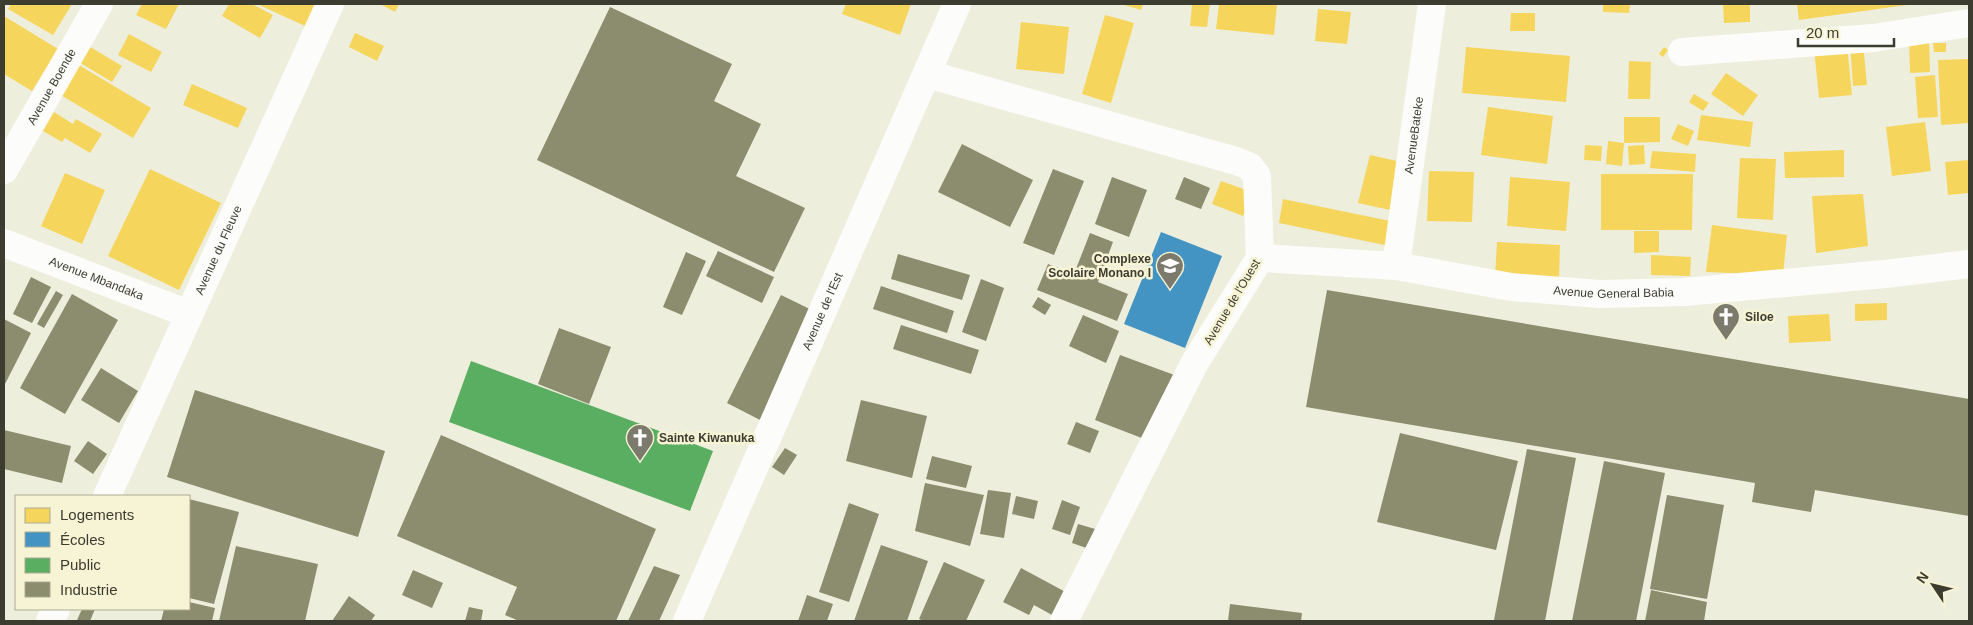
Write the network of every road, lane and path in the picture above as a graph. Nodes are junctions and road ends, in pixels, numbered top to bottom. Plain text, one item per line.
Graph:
1 (99, 4) edge
2 (330, 4) edge
3 (957, 4) edge
4 (1432, 4) edge
5 (1966, 17) edge
6 (1682, 52) dead end
7 (927, 74) junction
8 (4, 170) edge
9 (4, 243) edge
10 (1260, 258) junction
11 (1969, 264) edge
12 (1396, 266) junction
13 (189, 314) junction
14 (107, 495) edge
15 (688, 621) edge
16 (1064, 621) edge

1 - 8 street, Avenue Boende
2 - 13 street, Avenue du Fleuve
3 - 7 street, Avenue de l'Est
4 - 12 street, AvenueBateke
5 - 6 street
7 - 10 street, Avenue de l'Ouest
7 - 15 street, Avenue de l'Est
9 - 13 street, Avenue Mbandaka
10 - 12 street, Avenue General Babia
10 - 16 street, Avenue de l'Ouest
11 - 12 street, Avenue General Babia
13 - 14 street, Avenue du Fleuve

